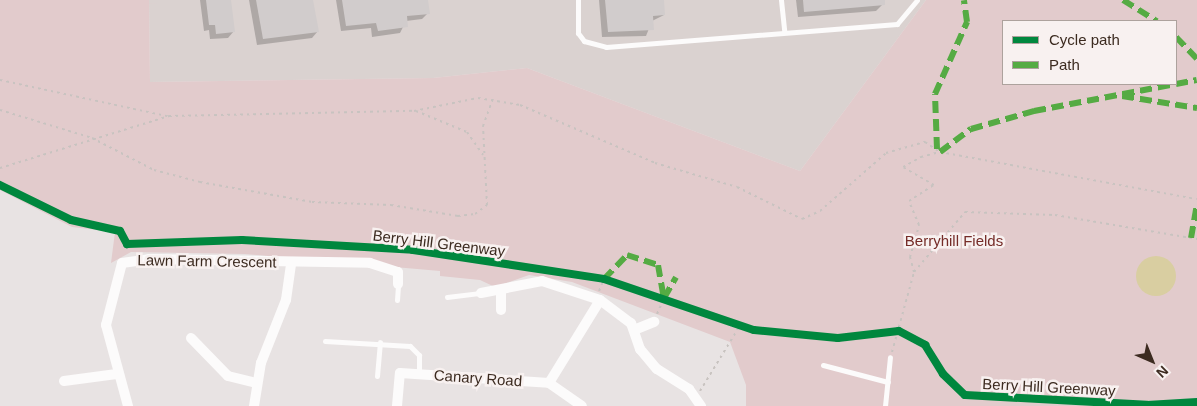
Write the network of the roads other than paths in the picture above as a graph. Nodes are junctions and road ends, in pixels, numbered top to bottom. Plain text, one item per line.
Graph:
1 (578, 0) edge
2 (781, 0) edge
3 (916, 0) edge
4 (784, 31) junction
5 (291, 263) junction
6 (398, 284) joint
7 (501, 291) junction
8 (481, 293) joint
9 (447, 297) dead end
10 (598, 299) junction
11 (397, 300) dead end
12 (501, 310) dead end
13 (654, 322) road end
14 (634, 330) junction
15 (190, 338) dead end
16 (325, 340) dead end
17 (380, 342) junction
18 (890, 357) road end
19 (823, 365) dead end
20 (117, 374) junction
21 (419, 374) junction
22 (377, 376) dead end
23 (64, 381) dead end
24 (888, 382) junction
25 (257, 383) junction
26 (549, 383) junction
27 (699, 401) edge
28 (128, 406) edge
29 (254, 406) edge
30 (398, 406) edge
31 (582, 406) edge
32 (886, 406) edge

1 - 4 lane
2 - 4 lane
3 - 4 lane
5 - 6 street
5 - 20 street, Lawn Farm Crescent
5 - 25 street
6 - 11 lane
7 - 8 street
7 - 10 street
7 - 12 street
8 - 9 lane
10 - 14 street
10 - 26 street
13 - 14 street
14 - 27 street
15 - 25 street
16 - 17 lane
17 - 21 lane
17 - 22 lane
18 - 24 lane
19 - 24 lane
20 - 23 street
20 - 28 street, Lawn Farm Crescent
21 - 26 street, Canary Road
21 - 30 street, Canary Road
24 - 32 lane
25 - 29 street
26 - 31 street

